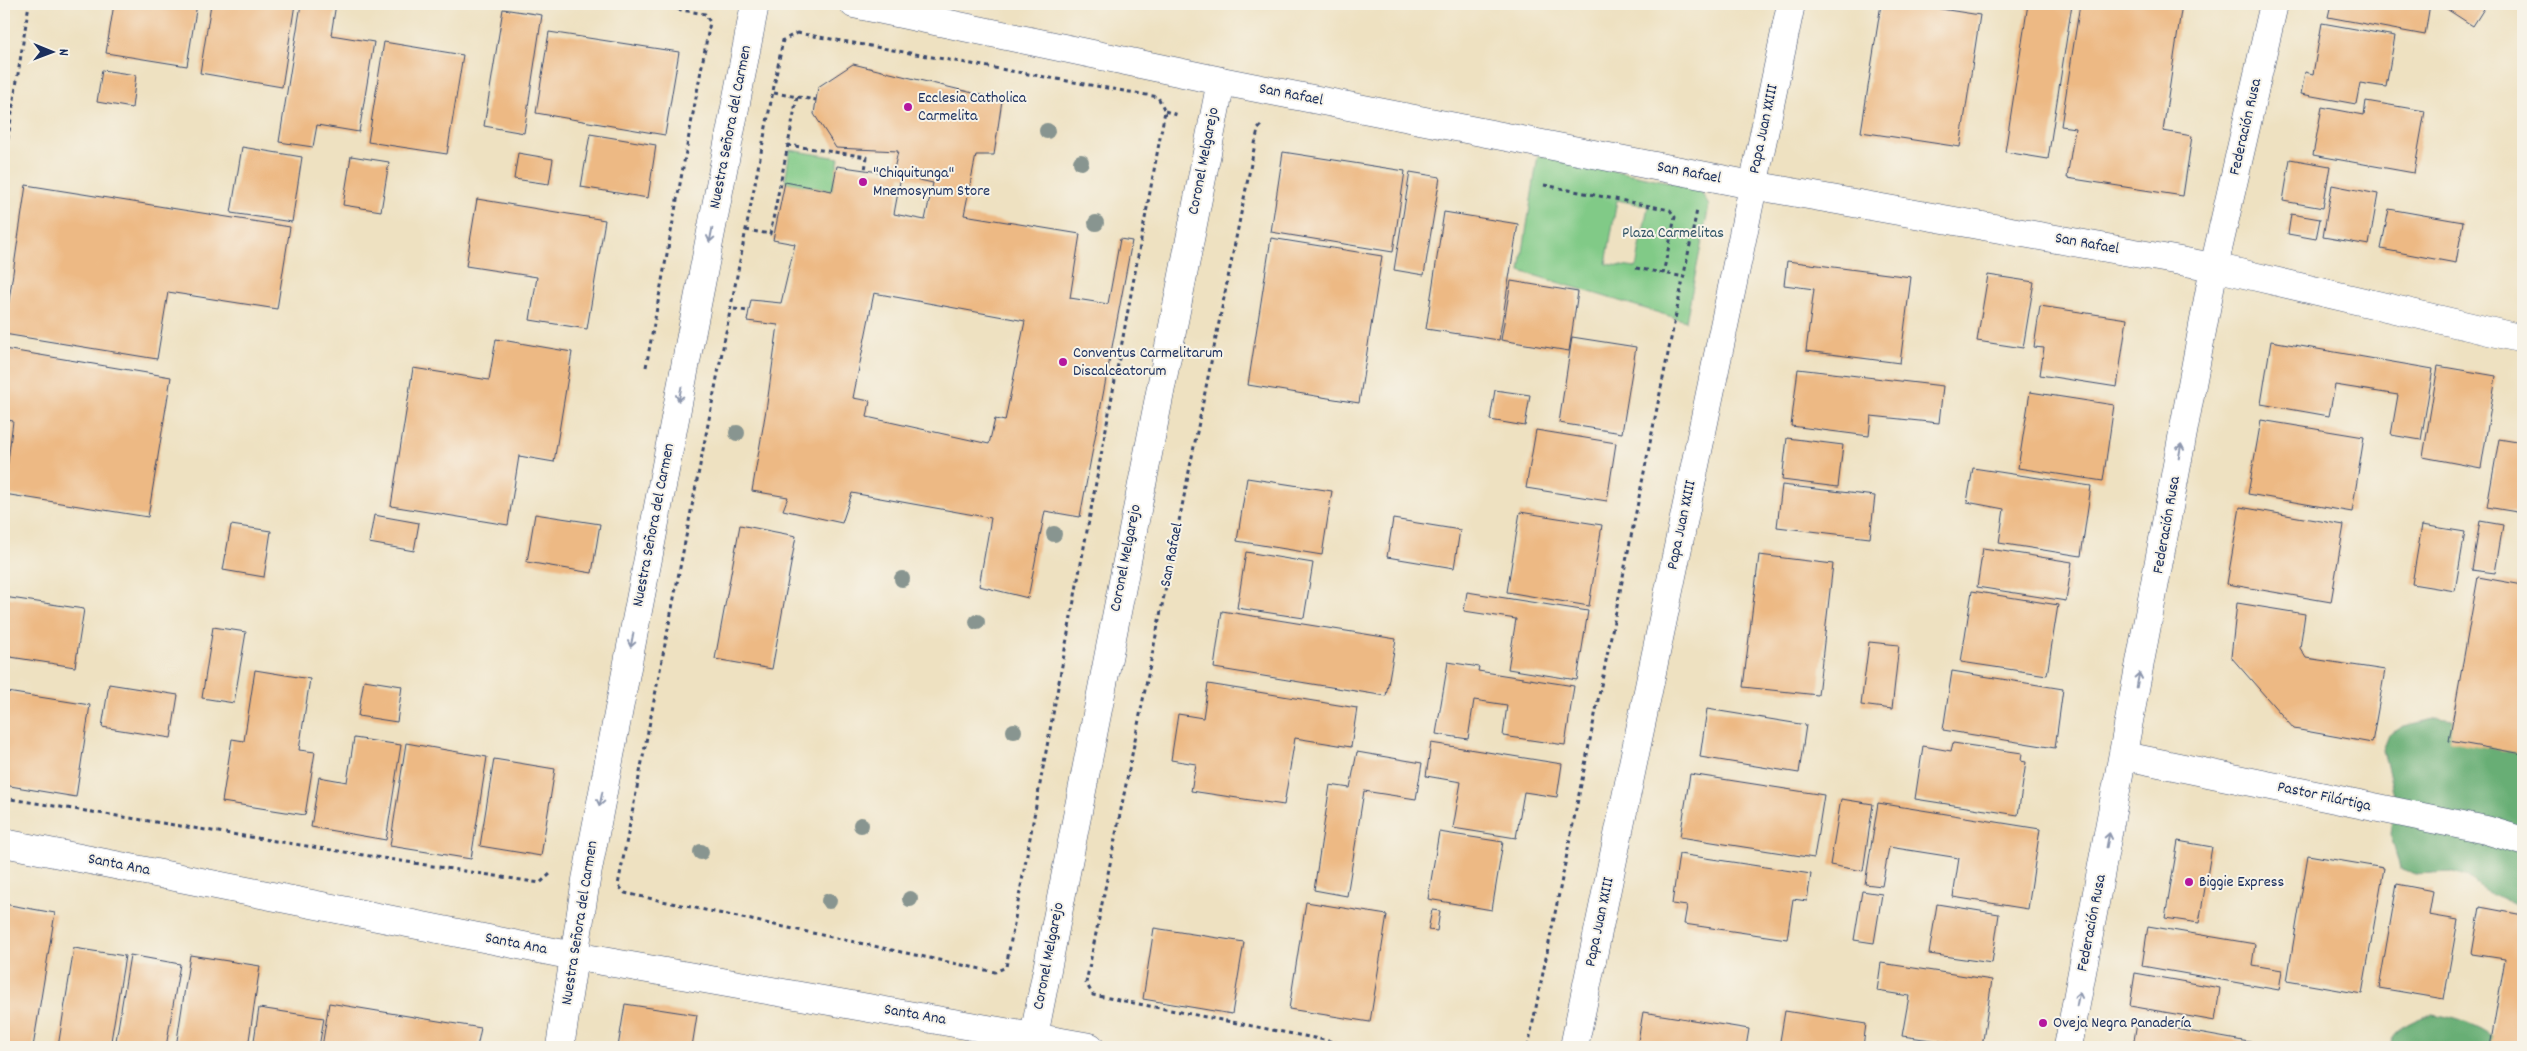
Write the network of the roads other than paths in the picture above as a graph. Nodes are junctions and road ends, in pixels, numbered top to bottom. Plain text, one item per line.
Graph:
1 (755, 4) edge
2 (854, 4) edge
3 (1791, 4) edge
4 (2274, 4) edge
5 (1220, 81) junction
6 (1752, 185) junction
7 (2214, 267) junction
8 (2523, 339) edge
9 (2125, 756) junction
10 (2523, 841) edge
11 (4, 843) edge
12 (574, 956) junction
13 (1034, 1036) junction
14 (560, 1047) edge
15 (1090, 1047) edge
16 (1574, 1047) edge
17 (2068, 1047) edge

1 -> 12 street, Nuestra Señora del Carmen
2 - 5 street, San Rafael
3 - 6 street, Papa Juan XXIII
4 - 7 street, Federación Rusa
5 - 6 street, San Rafael
5 - 13 street, Coronel Melgarejo
6 - 7 street, San Rafael
6 - 16 street, Papa Juan XXIII
7 - 8 street, San Rafael
9 -> 7 street, Federación Rusa
9 - 10 street, Pastor Filártiga
17 -> 9 street, Federación Rusa
11 - 12 street, Santa Ana
12 - 13 street, Santa Ana
12 - 14 street, Nuestra Señora del Carmen
13 - 15 street, Santa Ana

